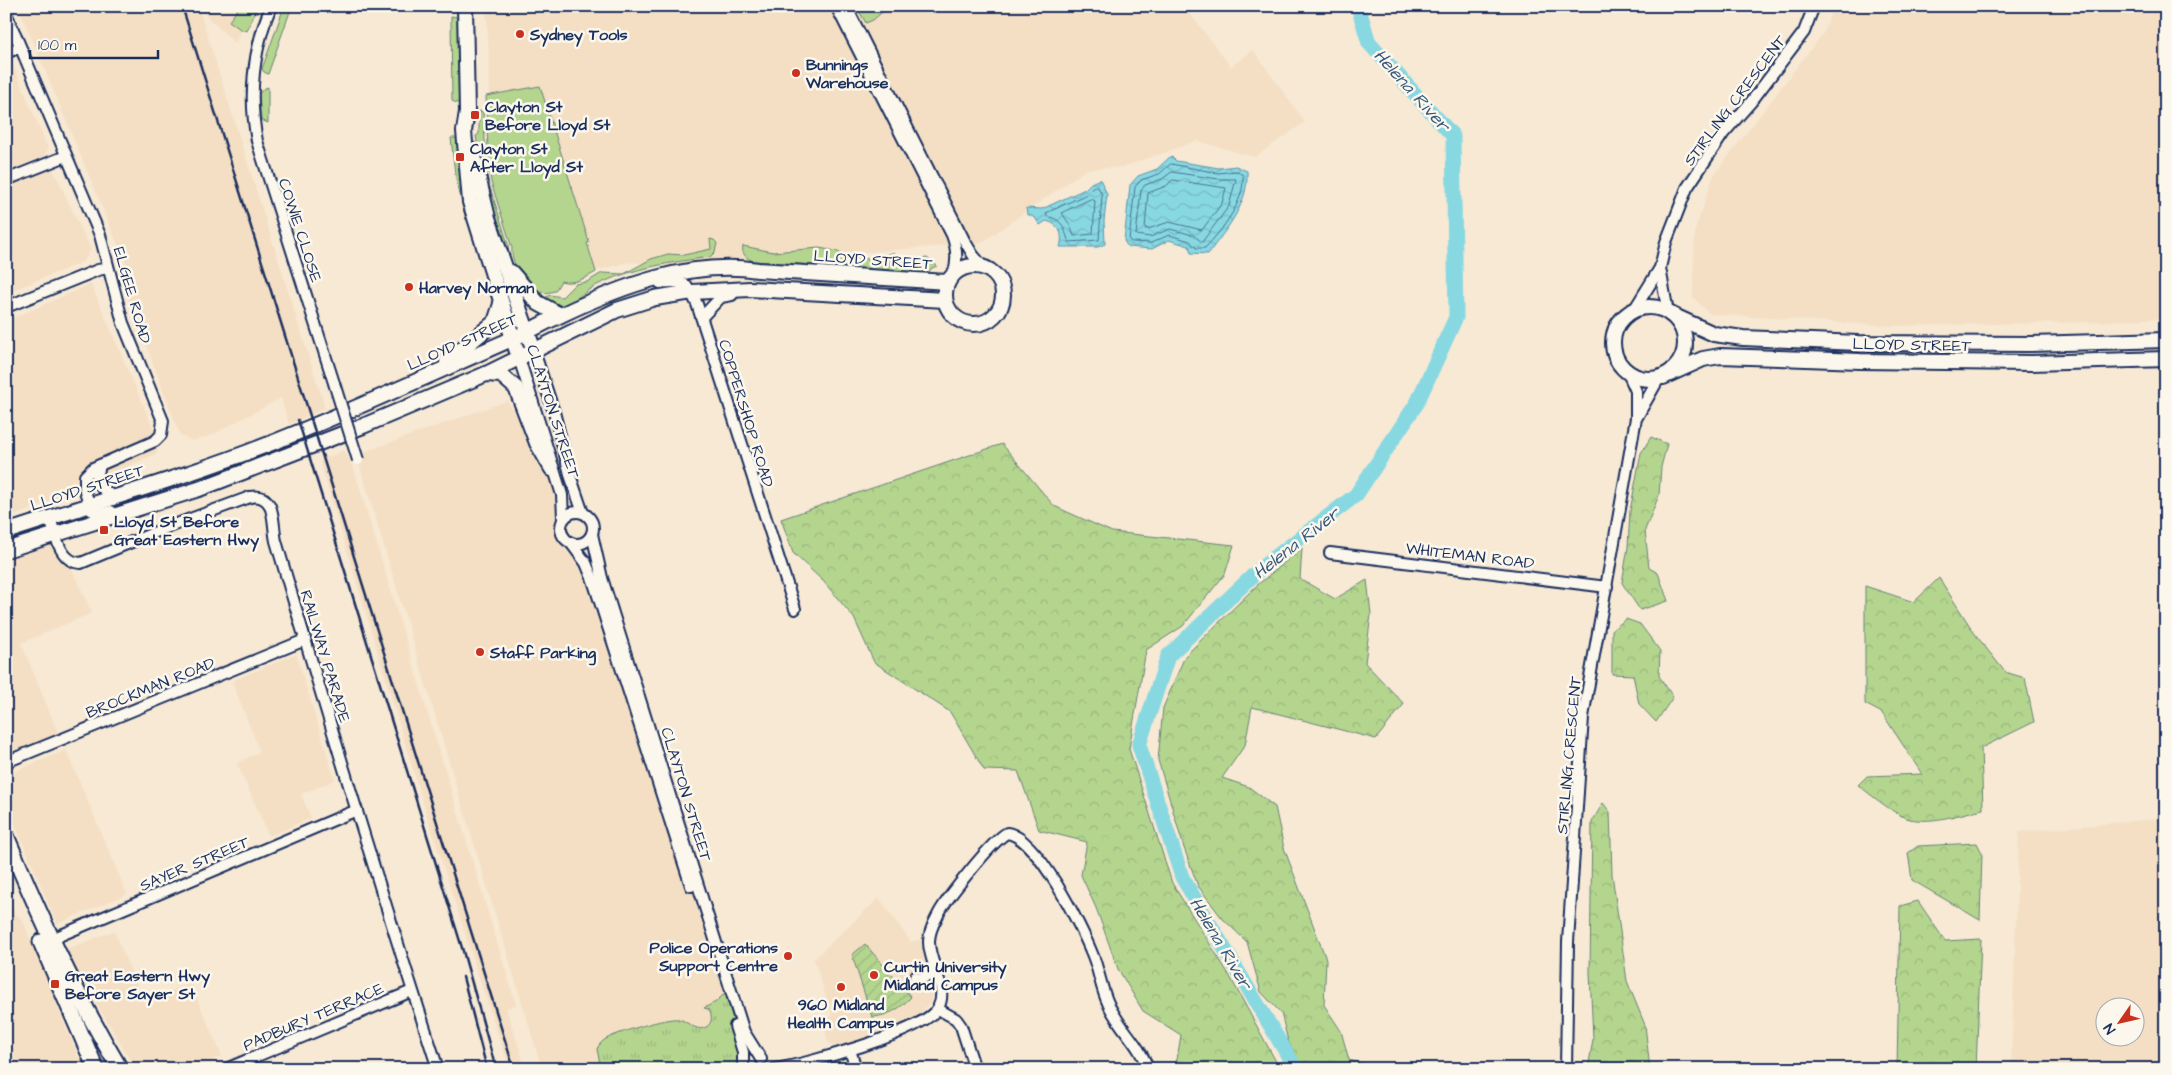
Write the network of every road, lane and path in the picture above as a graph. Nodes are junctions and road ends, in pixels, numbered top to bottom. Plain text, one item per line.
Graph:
1 (271, 6) edge
2 (465, 6) edge
3 (836, 6) edge
4 (846, 6) edge
5 (1814, 6) edge
6 (6, 13) edge
7 (20, 47) junction
8 (6, 53) edge
9 (466, 112) junction
10 (66, 156) junction
11 (6, 180) edge
12 (504, 264) junction
13 (983, 267) junction
14 (108, 268) junction
15 (1660, 268) junction
16 (951, 277) junction
17 (627, 287) junction
18 (692, 292) junction
19 (838, 294) junction
20 (944, 300) junction
21 (501, 303) junction
22 (6, 307) edge
23 (1634, 310) junction
24 (1669, 314) junction
25 (560, 315) junction
26 (702, 317) junction
27 (528, 332) junction
28 (512, 338) junction
29 (2166, 340) edge
30 (534, 350) junction
31 (519, 358) junction
32 (2166, 359) edge
33 (1628, 373) junction
34 (486, 374) junction
35 (1661, 378) junction
36 (401, 388) junction
37 (1636, 418) junction
38 (358, 460) dead end
39 (100, 465) junction
40 (552, 469) junction
41 (113, 497) junction
42 (90, 505) junction
43 (129, 512) junction
44 (583, 513) junction
45 (50, 518) junction
46 (564, 518) junction
47 (6, 532) edge
48 (592, 534) junction
49 (56, 535) junction
50 (571, 543) junction
51 (6, 550) edge
52 (1330, 553) dead end
53 (1607, 587) junction
54 (795, 609) dead end
55 (305, 640) junction
56 (6, 762) edge
57 (357, 810) junction
58 (6, 836) edge
59 (6, 861) edge
60 (46, 942) junction
61 (936, 973) junction
62 (915, 977) dead end
63 (412, 991) junction
64 (938, 1009) junction
65 (850, 1050) junction
66 (761, 1059) junction
67 (741, 1067) edge
68 (96, 1069) edge
69 (120, 1069) edge
70 (226, 1069) edge
71 (438, 1069) edge
72 (769, 1069) edge
73 (775, 1069) edge
74 (856, 1069) edge
75 (975, 1069) edge
76 (1148, 1069) edge
77 (1566, 1069) edge

1 - 38 street, COWIE CLOSE, bridge
2 - 9 main road, CLAYTON STREET
3 - 16 street
4 - 13 street
5 - 15 street, STIRLING CRESCENT
6 - 7 street, ELGEE ROAD
7 - 8 street
7 - 10 street, ELGEE ROAD
9 - 12 main road, CLAYTON STREET
9 - 21 main road, CLAYTON STREET
10 - 11 street
10 - 14 street, ELGEE ROAD
12 - 25 main road
12 - 27 main road, CLAYTON STREET
13 - 16 main road
13 - 20 main road
14 - 22 street
14 - 39 street, ELGEE ROAD
15 - 23 street, STIRLING CRESCENT
15 - 24 street, STIRLING CRESCENT
16 - 17 main road, LLOYD STREET
16 - 20 main road
17 - 18 street
17 - 25 main road, LLOYD STREET
18 - 19 main road
18 - 26 street, COPPERSHOP ROAD
18 - 30 main road
19 - 20 main road
19 - 26 street
21 - 28 main road, CLAYTON STREET
21 - 36 main road
23 - 24 main road
23 - 33 main road
24 - 29 main road, LLOYD STREET
24 - 35 main road
25 - 27 main road, LLOYD STREET
26 - 54 street, COPPERSHOP ROAD
27 - 28 main road, LLOYD STREET
27 - 30 main road, CLAYTON STREET
28 - 31 main road, CLAYTON STREET
28 - 36 main road, LLOYD STREET
30 - 31 main road
30 - 44 street, CLAYTON STREET
31 - 34 main road
31 - 40 street, CLAYTON STREET
32 - 35 main road, LLOYD STREET
33 - 35 main road
33 - 37 street, STIRLING CRESCENT
34 - 40 main road
34 - 43 main road
35 - 37 street, STIRLING CRESCENT
36 - 41 main road, LLOYD STREET
37 - 53 street, STIRLING CRESCENT
39 - 41 street
39 - 42 street, ELGEE ROAD
40 - 46 street, CLAYTON STREET
41 - 42 main road, LLOYD STREET
42 - 43 street
42 - 45 main road, LLOYD STREET
43 - 49 main road
44 - 46 street
44 - 48 street
45 - 47 main road, LLOYD STREET
45 - 49 street, RAILWAY PARADE
46 - 50 street
48 - 50 street
48 - 66 street, CLAYTON STREET
49 - 51 main road
49 - 55 street, RAILWAY PARADE
50 - 67 street, CLAYTON STREET
52 - 53 street, WHITEMAN ROAD
53 - 77 street, STIRLING CRESCENT
55 - 56 street, BROCKMAN ROAD
55 - 57 street, RAILWAY PARADE
57 - 60 street, SAYER STREET
57 - 63 street, RAILWAY PARADE
58 - 60 highway
59 - 60 highway
60 - 68 highway
60 - 69 highway
61 - 62 street
61 - 64 street
61 - 76 street
63 - 70 street, PADBURY TERRACE
63 - 71 street, RAILWAY PARADE
64 - 65 street
64 - 75 street
65 - 73 street
65 - 74 street
66 - 67 street
66 - 72 street, CLAYTON STREET

